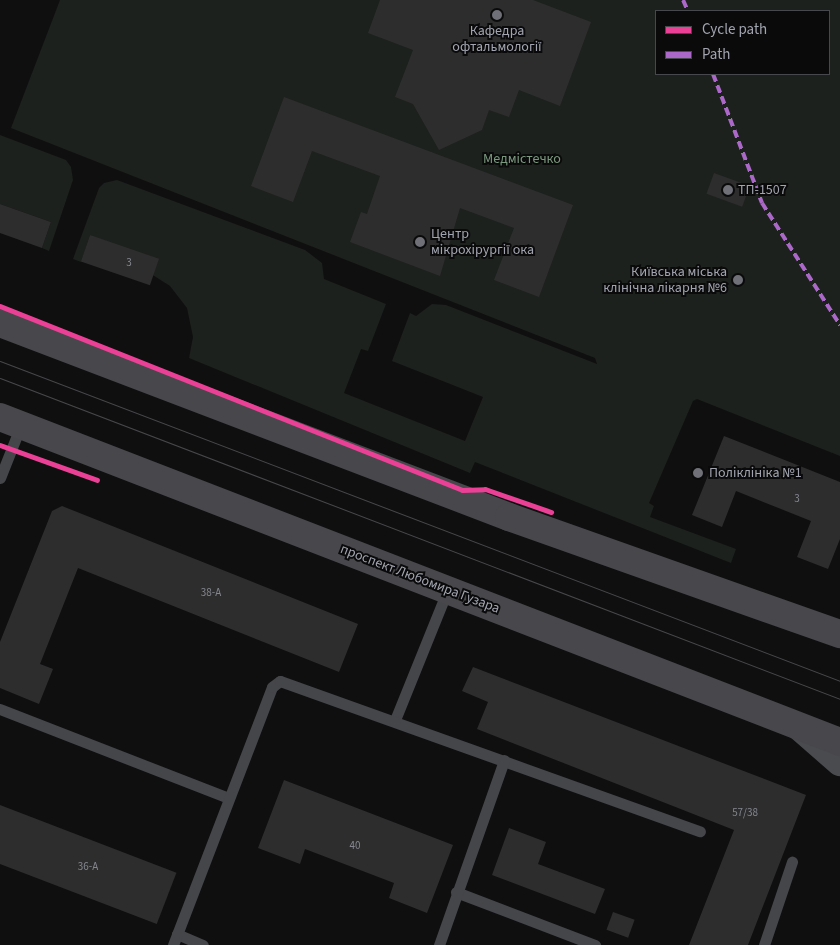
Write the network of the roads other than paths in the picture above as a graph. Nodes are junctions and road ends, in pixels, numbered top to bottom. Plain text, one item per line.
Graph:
1 (0, 324) edge
2 (10, 421) edge
3 (0, 478) edge
4 (448, 589) junction
5 (836, 631) edge
6 (0, 709) edge
7 (395, 720) junction
8 (798, 725) junction
9 (840, 742) edge
10 (504, 760) junction
11 (840, 762) edge
12 (228, 798) junction
13 (700, 831) dead end
14 (792, 862) dead end
15 (456, 892) junction
16 (175, 940) edge
17 (203, 945) edge
18 (439, 945) edge
19 (595, 945) edge
20 (764, 945) edge

1 - 5 main road
2 - 3 lane
2 - 4 main road, проспект Любомира Гузара
4 - 7 lane
4 - 8 main road, проспект Любомира Гузара
6 - 12 lane
7 - 10 lane
7 - 12 lane
8 - 9 main road, проспект Любомира Гузара
8 - 11 main road
10 - 13 lane
10 - 15 lane
12 - 16 lane
14 - 20 lane
15 - 18 lane
15 - 19 lane
16 - 17 lane

